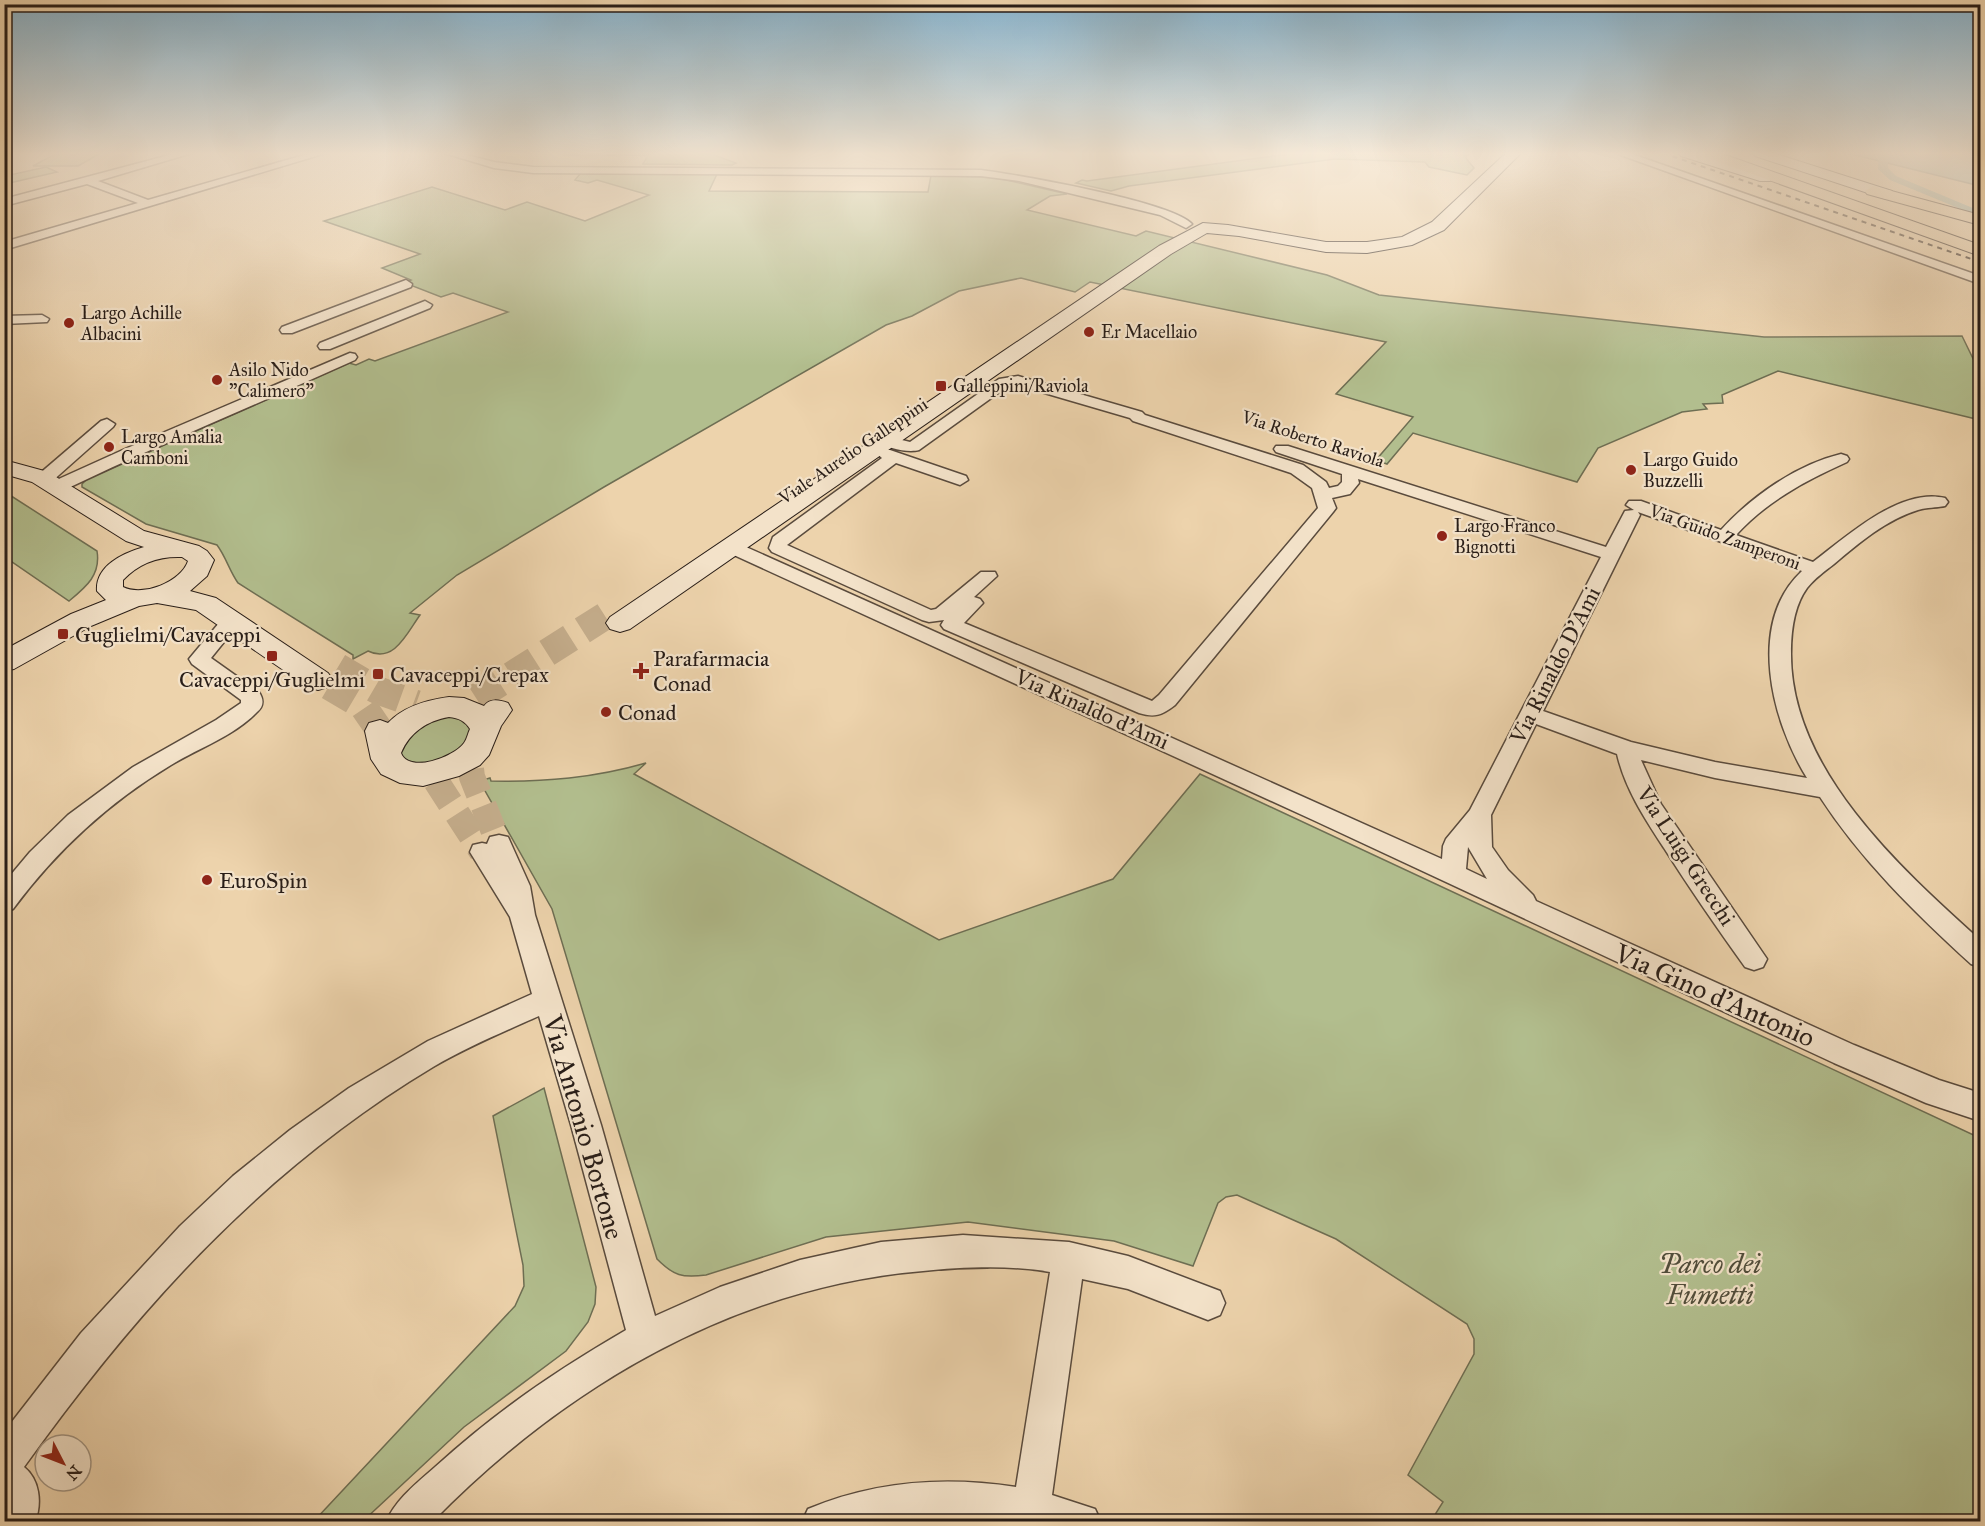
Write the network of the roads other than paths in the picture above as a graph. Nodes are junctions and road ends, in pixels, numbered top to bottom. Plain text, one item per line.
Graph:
1 (68, 224) edge
2 (73, 224) edge
3 (1188, 224) edge
4 (1426, 224) edge
5 (1440, 224) edge
6 (1822, 224) edge
7 (1900, 224) edge
8 (1903, 224) edge
9 (1927, 224) edge
10 (1945, 224) edge
11 (1194, 227) junction
12 (1980, 236) edge
13 (1980, 242) edge
14 (4, 244) edge
15 (1980, 252) edge
16 (1980, 280) edge
17 (406, 284) dead end
18 (1105, 286) junction
19 (426, 305) dead end
20 (42, 319) dead end
21 (4, 320) edge
22 (316, 342) junction
23 (1003, 361) junction
24 (107, 424) dead end
25 (885, 449) junction
26 (1841, 459) dead end
27 (4, 467) edge
28 (1351, 474) junction
29 (4, 479) edge
30 (960, 480) dead end
31 (51, 483) junction
32 (1319, 489) junction
33 (1939, 501) dead end
34 (1633, 510) joint
35 (1725, 536) junction
36 (731, 547) junction
37 (176, 549) junction
38 (1610, 554) junction
39 (200, 567) junction
40 (1815, 569) junction
41 (988, 576) dead end
42 (112, 577) junction
43 (147, 597) junction
44 (979, 605) dead end
45 (231, 621) junction
46 (4, 650) edge
47 (4, 662) edge
48 (1529, 714) junction
49 (1627, 749) junction
50 (433, 777) joint
51 (1827, 790) junction
52 (1469, 844) junction
53 (491, 848) tunnel mouth
54 (1405, 852) junction
55 (1453, 874) junction
56 (4, 902) edge
57 (1538, 915) junction
58 (1980, 956) edge
59 (1754, 959) dead end
60 (547, 1000) junction
61 (1980, 1107) edge
62 (1069, 1258) junction
63 (1208, 1303) dead end
64 (645, 1339) junction
65 (4, 1463) edge
66 (4, 1477) edge
67 (1031, 1508) junction
68 (16, 1521) edge
69 (405, 1521) edge
70 (820, 1521) edge
71 (1082, 1521) edge

1 - 14 street
2 - 14 street
3 - 11 street
4 - 11 street
5 - 11 street
6 - 16 street
7 - 15 street
8 - 15 main road
9 - 13 main road
10 - 12 main road
11 - 18 street
17 - 22 street
18 - 23 street, Viale Aurelio Galleppini
18 - 36 street, Viale Aurelio Galleppini
19 - 22 street
20 - 21 street
22 - 31 street
23 - 25 street, Viale Aurelio Galleppini
23 - 28 street, Via Roberto Raviola
24 - 31 street
25 - 30 street
25 - 32 street
25 - 36 street, Viale Aurelio Galleppini
25 - 41 street
26 - 35 street
27 - 31 street
28 - 32 street
28 - 38 street, Via Roberto Raviola
29 - 42 street
31 - 37 street
32 - 44 street
33 - 40 street
34 - 35 street, Via Guido Zamperoni
34 - 38 street, Via Rinaldo D'Ami
35 - 40 street, Via Guido Zamperoni
36 - 54 street, Via Rinaldo d'Ami
37 - 39 street
37 - 42 street
38 - 48 street, Via Rinaldo D'Ami
39 - 43 street
39 - 45 street
40 - 51 street
42 - 43 street
42 - 46 street
43 - 45 street
43 - 47 street
45 - 56 street
48 - 49 street
48 - 52 street, Via Rinaldo D'Ami
49 - 51 street
49 - 59 street, Via Luigi Grecchi
50 - 50 street
51 - 58 street
52 - 54 street
52 - 55 street
52 - 57 street
53 - 60 street, Via Antonio Bortone
54 - 55 street, Via Rinaldo d'Ami
55 - 57 street, Via Gino d'Antonio
57 - 61 street, Via Gino d'Antonio
60 - 64 street, Via Antonio Bortone
60 - 65 street
62 - 63 street
62 - 64 street
62 - 67 street
64 - 69 street
66 - 68 street
67 - 70 street
67 - 71 street

